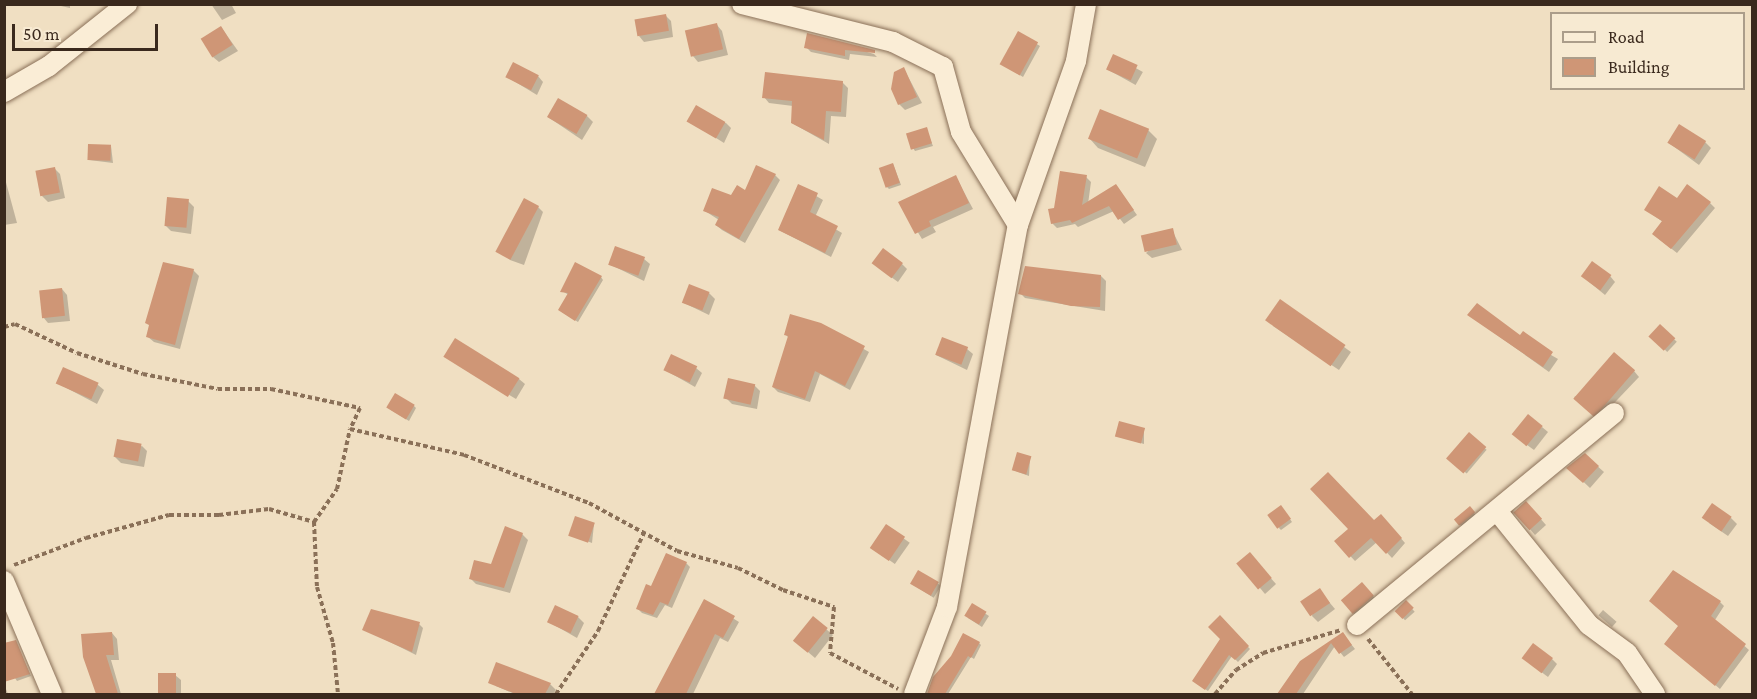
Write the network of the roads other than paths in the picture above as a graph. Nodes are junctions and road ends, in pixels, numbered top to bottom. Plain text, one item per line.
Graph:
1 (127, 4) edge
2 (742, 4) edge
3 (1086, 4) edge
4 (4, 92) edge
5 (1018, 225) junction
6 (1614, 413) dead end
7 (1497, 511) junction
8 (4, 581) edge
9 (1357, 625) road end
10 (52, 694) edge
11 (914, 694) edge
12 (1655, 694) edge

1 - 4 street
2 - 5 street
3 - 5 street
5 - 11 street
6 - 7 street
7 - 9 street
7 - 12 street
8 - 10 street

